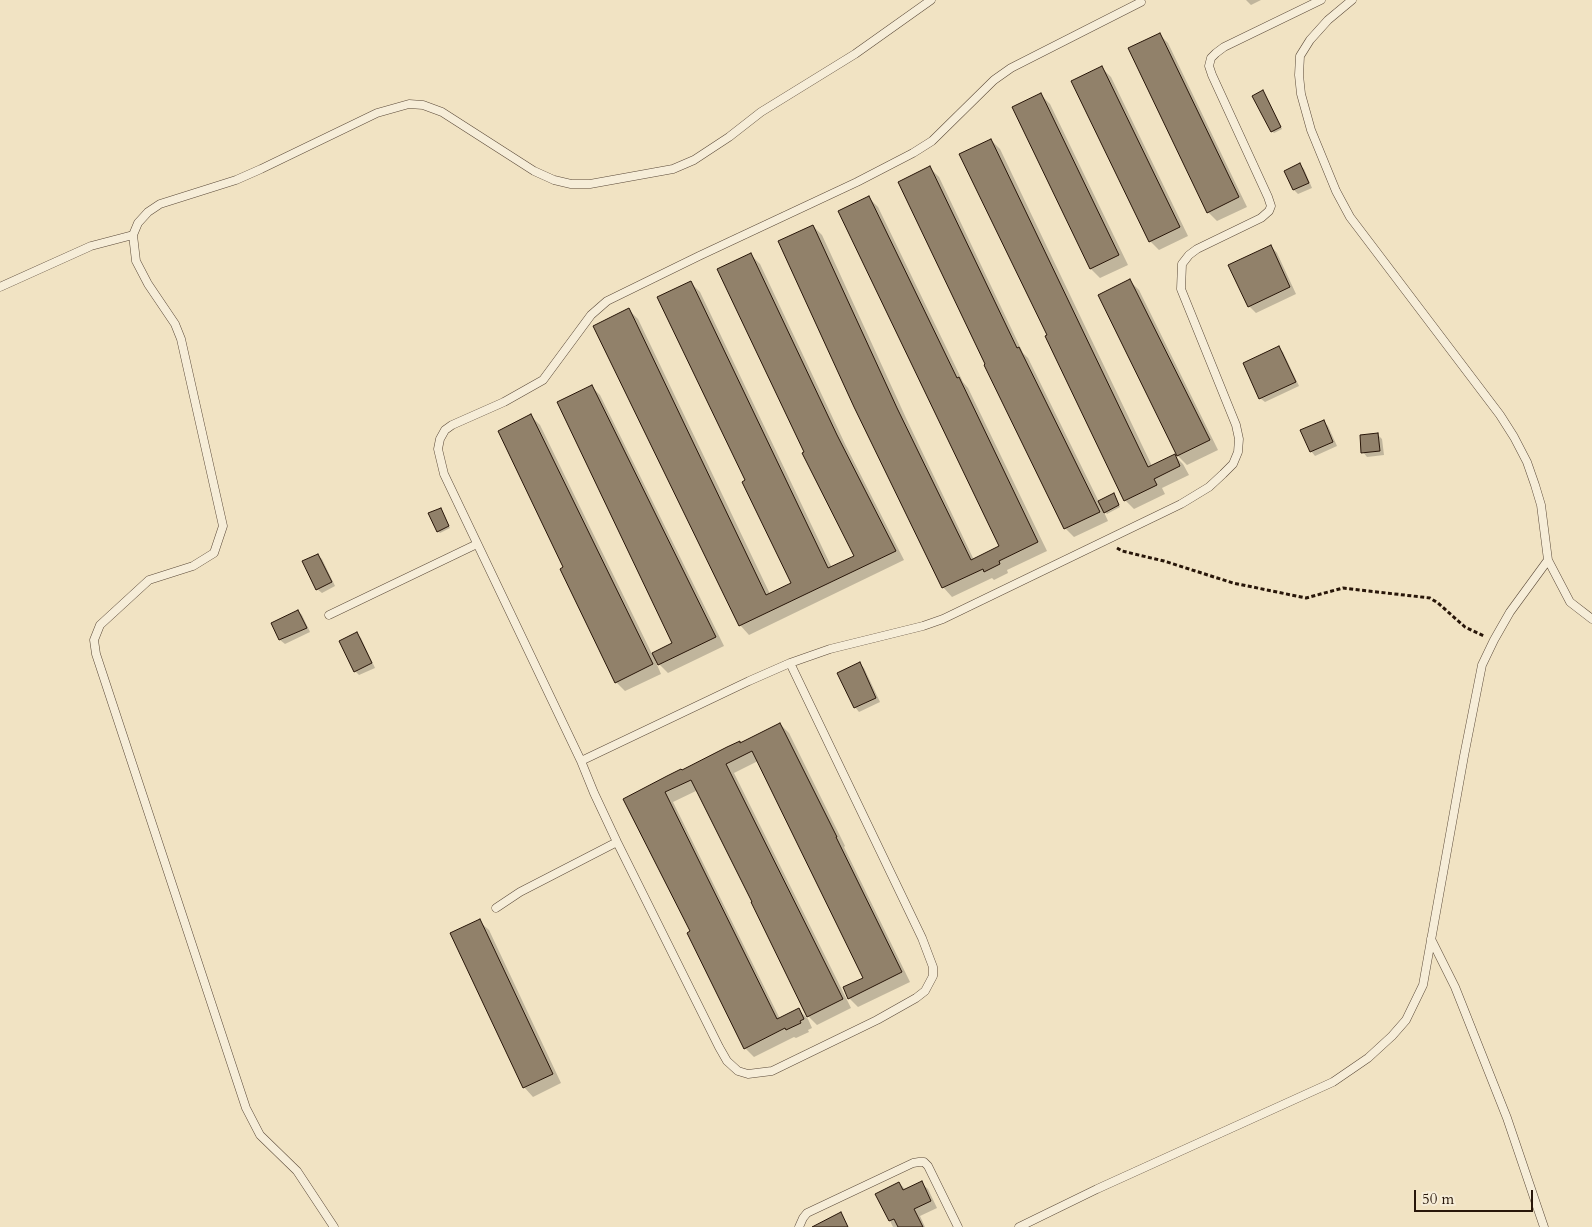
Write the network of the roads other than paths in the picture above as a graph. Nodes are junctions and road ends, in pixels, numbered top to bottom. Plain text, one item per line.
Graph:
1 (931, 0) edge
2 (1321, 0) edge
3 (1352, 0) edge
4 (1141, 2) dead end
5 (133, 235) junction
6 (0, 287) edge
7 (477, 544) junction
8 (1548, 560) junction
9 (330, 615) dead end
10 (1592, 619) edge
11 (790, 663) junction
12 (581, 760) junction
13 (617, 842) junction
14 (496, 908) dead end
15 (1431, 940) junction
16 (334, 1227) edge
17 (799, 1227) edge
18 (958, 1227) edge
19 (1019, 1227) edge
20 (1544, 1227) edge

1 - 5 lane
2 - 11 lane
3 - 8 lane
4 - 7 lane
5 - 6 lane
5 - 16 lane
7 - 9 lane
7 - 12 lane
8 - 10 lane
8 - 15 lane
11 - 12 lane
11 - 13 lane
12 - 13 lane
13 - 14 lane
15 - 19 lane
15 - 20 lane
17 - 18 lane

